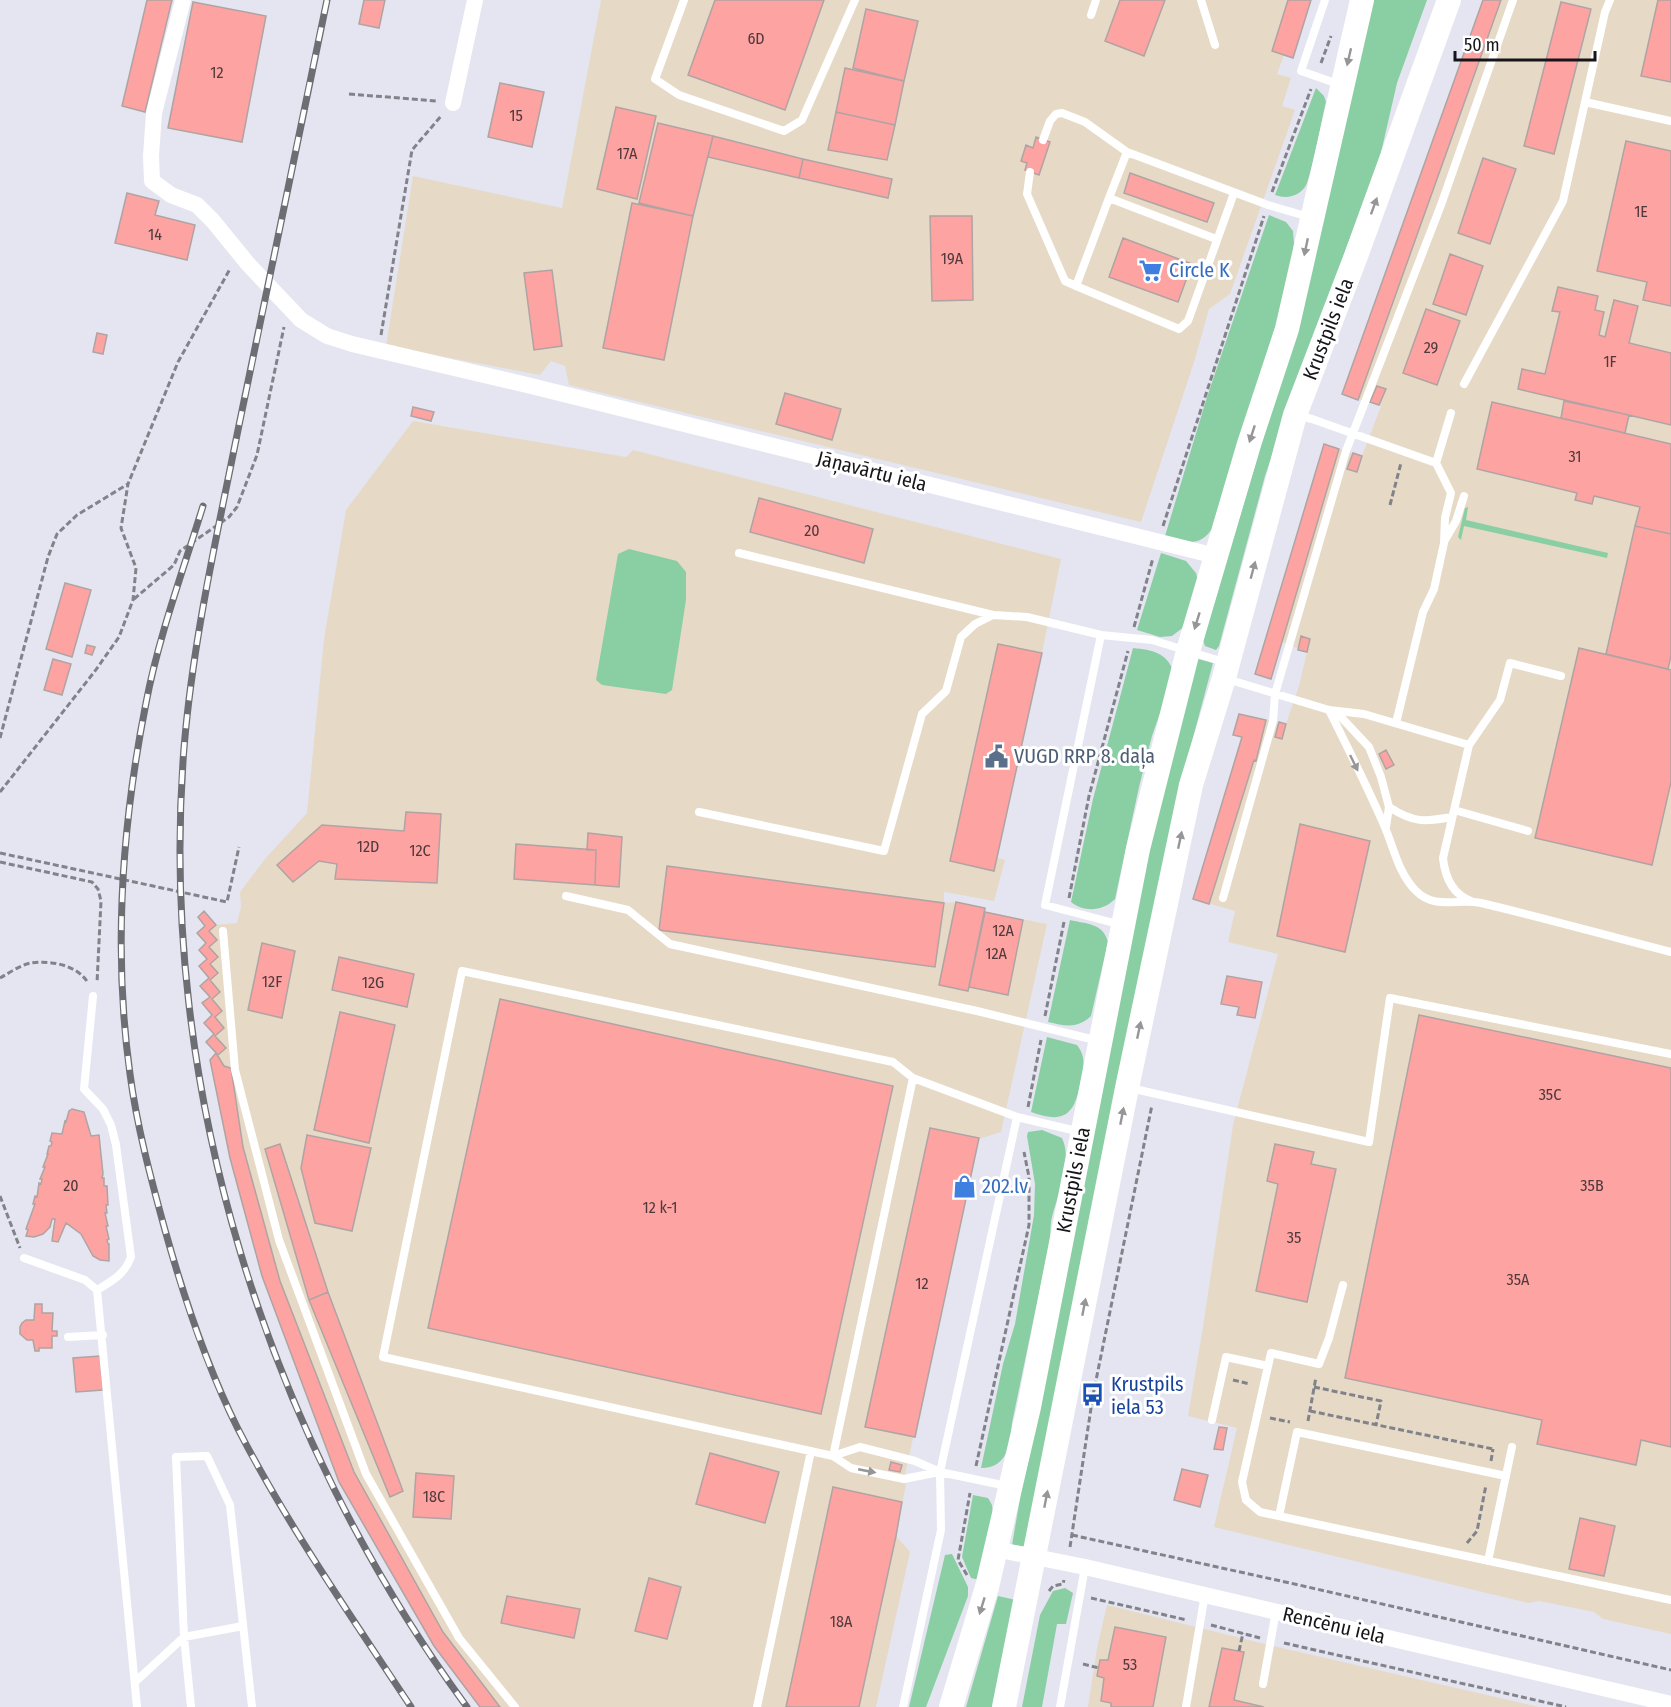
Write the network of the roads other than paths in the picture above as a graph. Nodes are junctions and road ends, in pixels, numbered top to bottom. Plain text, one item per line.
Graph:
1 (183, 0) edge
2 (475, 0) edge
3 (684, 0) edge
4 (855, 0) edge
5 (1096, 0) edge
6 (1201, 0) edge
7 (1324, 0) edge
8 (1362, 0) edge
9 (1433, 0) edge
10 (1449, 0) edge
11 (1513, 0) edge
12 (1610, 0) edge
13 (1091, 15) dead end
14 (1215, 45) dead end
15 (1342, 85) junction
16 (1585, 102) junction
17 (453, 103) road end
18 (1671, 121) edge
19 (1043, 140) dead end
20 (1397, 141) junction
21 (1126, 152) junction
22 (1030, 172) dead end
23 (1234, 193) junction
24 (1109, 198) junction
25 (1312, 218) junction
26 (1216, 239) junction
27 (1076, 286) junction
28 (1464, 384) dead end
29 (1451, 413) dead end
30 (1295, 415) junction
31 (1353, 434) junction
32 (1436, 463) junction
33 (1464, 496) dead end
34 (1444, 543) junction
35 (740, 553) dead end
36 (1216, 556) junction
37 (993, 615) junction
38 (1101, 635) junction
39 (1188, 651) junction
40 (1226, 671) junction
41 (1561, 676) dead end
42 (1275, 694) junction
43 (1329, 710) junction
44 (1396, 723) junction
45 (1469, 745) junction
46 (1389, 807) junction
47 (699, 812) dead end
48 (1453, 813) junction
49 (1385, 828) junction
50 (1528, 831) dead end
51 (566, 896) dead end
52 (1223, 898) dead end
53 (1478, 903) junction
54 (1123, 926) junction
55 (223, 932) dead end
56 (1671, 952) edge
57 (93, 996) road end
58 (1099, 1041) junction
59 (1671, 1054) edge
60 (913, 1078) junction
61 (1127, 1088) junction
62 (1021, 1117) junction
63 (1082, 1133) junction
64 (24, 1258) road end
65 (1343, 1285) dead end
66 (97, 1290) junction
67 (103, 1335) junction
68 (68, 1337) dead end
69 (1268, 1366) junction
70 (1212, 1420) dead end
71 (1511, 1450) road end
72 (811, 1451) junction
73 (834, 1456) junction
74 (939, 1472) junction
75 (1506, 1476) junction
76 (1011, 1486) junction
77 (1280, 1516) junction
78 (995, 1550) junction
79 (1035, 1556) junction
80 (1488, 1561) junction
81 (1085, 1567) junction
82 (1205, 1594) junction
83 (1671, 1600) edge
84 (1276, 1611) junction
85 (243, 1626) junction
86 (184, 1637) junction
87 (135, 1682) junction
88 (1263, 1684) dead end
89 (1671, 1704) edge
90 (138, 1707) edge
91 (191, 1707) edge
92 (252, 1707) edge
93 (515, 1707) edge
94 (757, 1707) edge
95 (903, 1707) edge
96 (951, 1707) edge
97 (1004, 1707) edge
98 (1060, 1707) edge
99 (1186, 1707) edge

1 - 36 street, Jāņavārtu iela
2 - 17 street
3 - 4 lane
5 - 13 lane
6 - 14 lane
7 - 15 lane
8 -> 15 main road, Krustpils iela
9 - 20 main road
10 - 20 main road, Krustpils iela
11 - 31 lane
12 - 16 lane
15 - 25 main road, Krustpils iela
16 - 18 lane
16 - 28 lane
19 - 21 lane
30 -> 20 main road, Krustpils iela
21 - 23 lane
21 - 24 lane
22 - 27 lane
23 - 25 lane
23 - 26 lane
24 - 26 lane
24 - 27 lane
25 -> 36 main road, Krustpils iela
26 - 27 lane
29 - 32 lane
30 - 31 lane
40 -> 30 main road, Krustpils iela
31 - 32 lane
31 - 42 lane
32 - 34 lane
33 - 34 lane
34 - 44 lane
35 - 37 lane
36 -> 39 main road, Krustpils iela
37 - 38 lane
37 - 47 lane
38 - 39 lane
38 - 54 lane
39 - 40 lane
39 - 54 main road, Krustpils iela
40 - 42 lane
61 -> 40 main road, Krustpils iela
41 - 45 lane
42 - 43 lane
42 - 52 lane
43 - 44 lane
43 - 46 lane
43 -> 49 lane
44 - 45 lane
45 - 48 lane
46 - 48 lane
46 - 49 lane
48 - 50 lane
48 - 53 lane
49 - 53 lane
51 - 58 lane
53 - 56 lane
54 - 58 main road, Krustpils iela
55 - 93 lane
57 - 66 lane
58 - 63 main road, Krustpils iela
59 - 61 lane
60 - 62 lane
60 - 72 lane
60 - 73 lane
79 -> 61 main road, Krustpils iela
62 - 63 lane
62 - 74 lane
63 - 76 main road, Krustpils iela
64 - 66 lane
65 - 69 lane
66 - 67 lane
67 - 68 lane
67 - 87 lane
69 - 70 lane
69 - 77 lane
71 - 75 lane
72 - 73 lane
72 - 94 lane
73 -> 74 lane
73 - 74 lane
74 - 76 lane
74 - 95 lane
75 - 77 lane
75 - 80 lane
76 - 78 main road, Krustpils iela
77 - 80 lane
78 - 79 street, Rencēnu iela
78 -> 96 main road, Krustpils iela
79 - 81 street, Rencēnu iela
79 - 97 main road, Krustpils iela
80 - 83 lane
81 - 82 street, Rencēnu iela
81 - 98 lane
82 - 84 street, Rencēnu iela
82 - 99 lane
84 - 88 lane
84 - 89 street, Rencēnu iela
85 - 86 lane
85 - 86 lane
85 - 92 lane
86 - 87 lane
86 - 91 lane
87 - 90 lane

